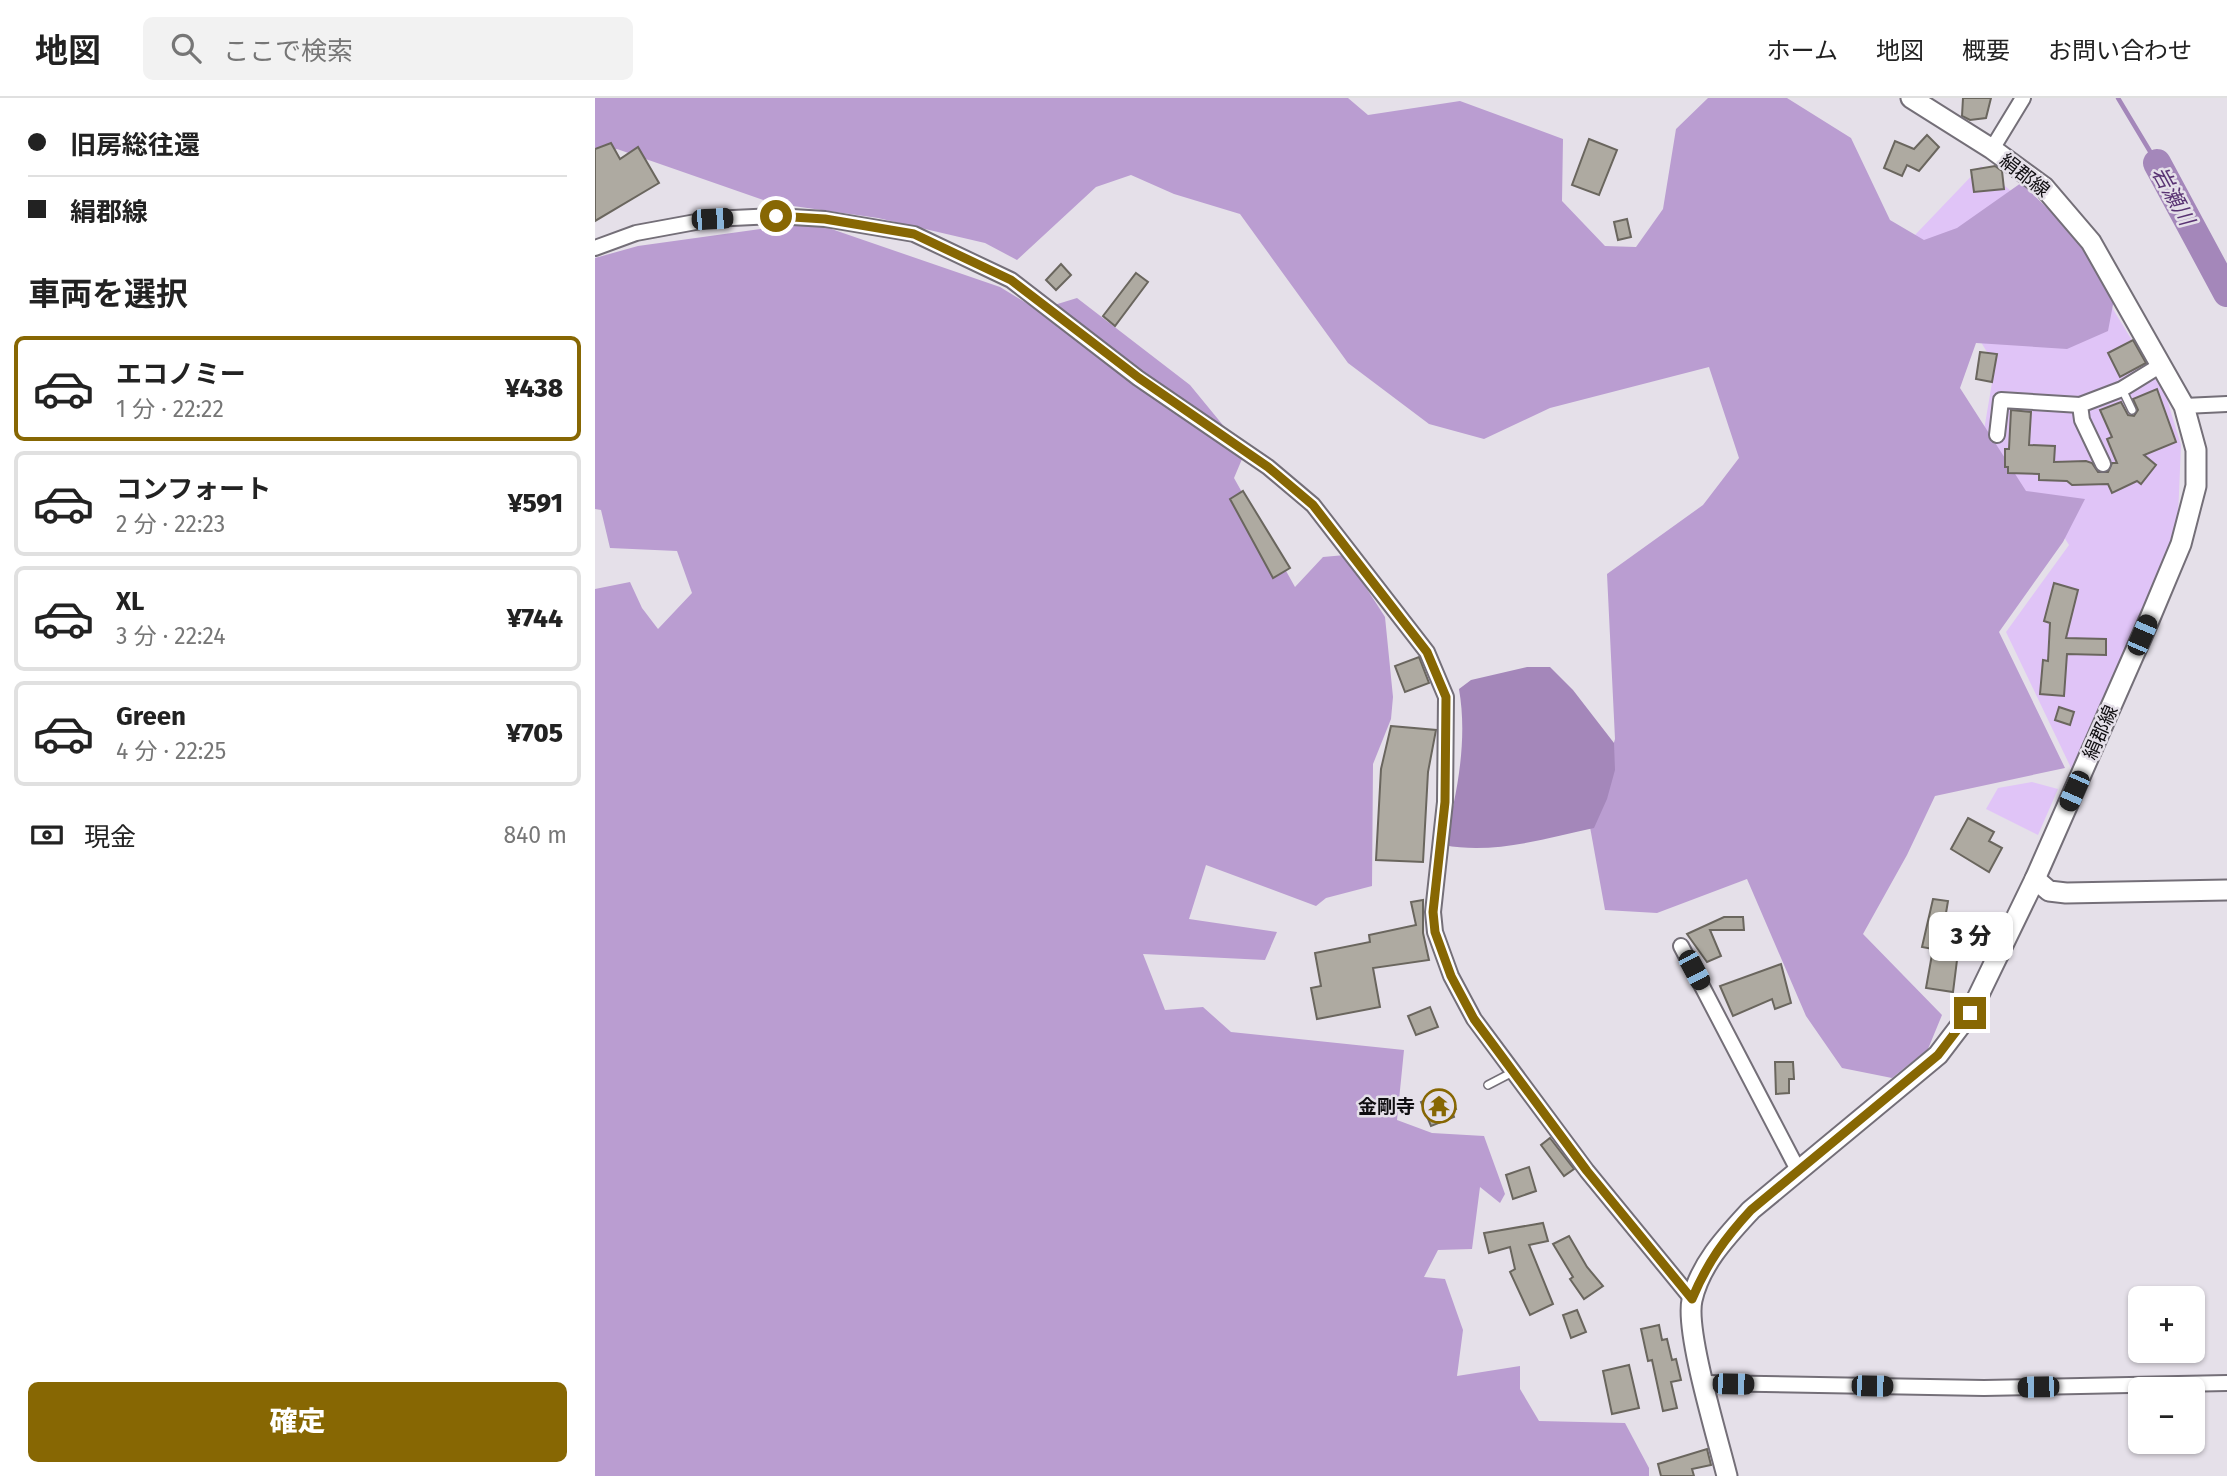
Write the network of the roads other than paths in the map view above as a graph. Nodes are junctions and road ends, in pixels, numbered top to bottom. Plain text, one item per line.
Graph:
1 (1910, 98) edge
2 (2023, 98) edge
3 (1992, 149) junction
4 (595, 248) edge
5 (2161, 365) junction
6 (2122, 389) junction
7 (2227, 404) edge
8 (2080, 405) junction
9 (2184, 406) junction
10 (2132, 410) dead end
11 (1997, 435) dead end
12 (2103, 464) dead end
13 (2035, 880) junction
14 (2227, 890) edge
15 (1681, 946) dead end
16 (1513, 1072) junction
17 (1488, 1085) dead end
18 (1798, 1170) junction
19 (1692, 1299) junction
20 (1705, 1383) junction
21 (2227, 1383) edge
22 (1727, 1476) edge

1 - 3 main road, 絹郡線
2 - 3 street
3 - 5 main road, 絹郡線
4 - 16 street
5 - 6 street
5 - 9 main road, 絹郡線
6 - 8 street
6 - 10 lane
7 - 9 street
8 - 11 street
8 - 12 street
9 - 13 main road, 絹郡線
13 - 14 main road
13 - 18 main road, 絹郡線
15 - 18 street
16 - 17 lane
16 - 19 street
18 - 19 main road, 絹郡線
19 - 20 main road, 絹郡線
20 - 21 street
20 - 22 main road, 絹郡線

